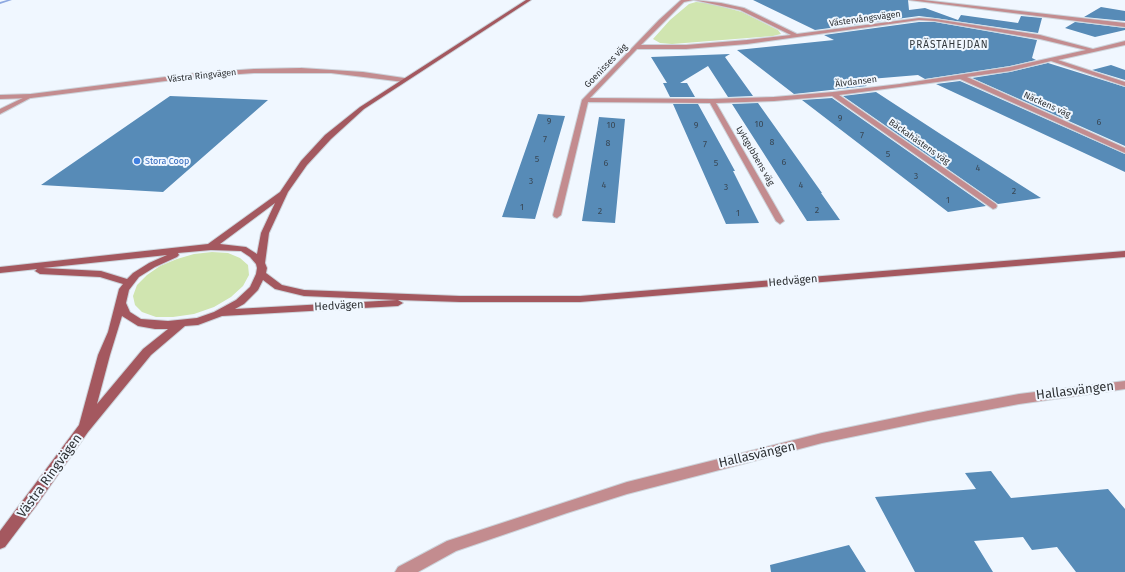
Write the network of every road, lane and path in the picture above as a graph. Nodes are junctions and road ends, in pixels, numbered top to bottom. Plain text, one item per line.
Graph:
1 (529, 0) edge
2 (691, 0) edge
3 (696, 0) edge
4 (912, 0) edge
5 (1125, 25) edge
6 (798, 36) junction
7 (1125, 43) edge
8 (637, 47) junction
9 (1094, 51) junction
10 (1052, 60) junction
11 (961, 77) junction
12 (404, 80) junction
13 (1125, 84) edge
14 (833, 94) junction
15 (31, 96) junction
16 (0, 97) edge
17 (586, 100) junction
18 (712, 101) junction
19 (0, 112) edge
20 (1125, 150) edge
21 (284, 192) junction
22 (993, 206) dead end
23 (557, 215) dead end
24 (780, 221) dead end
25 (211, 247) junction
26 (190, 250) junction
27 (1125, 254) edge
28 (260, 263) junction
29 (0, 270) edge
30 (12, 270) junction
31 (261, 274) junction
32 (129, 283) junction
33 (460, 299) junction
34 (121, 304) junction
35 (218, 314) junction
36 (181, 324) junction
37 (1125, 385) edge
38 (84, 428) junction
39 (0, 542) edge
40 (403, 572) edge

1 - 12 main road
2 - 8 street, Goenisses väg
3 - 6 street
4 - 5 street
6 - 8 street, Västervångsvägen
6 - 9 street, Västervångsvägen
7 - 9 street, Älvdansen
8 - 17 street, Goenisses väg
9 - 10 street, Älvdansen
10 - 11 street, Älvdansen
10 - 13 street
11 - 14 street, Älvdansen
11 - 20 street, Näckens väg
12 - 15 street, Västra Ringvägen
12 - 21 main road
14 - 18 street, Älvdansen
14 - 22 street, Bäckahästens väg
15 - 16 street, Västra Ringvägen
15 - 19 street
17 - 18 street, Älvdansen
17 - 23 street, Goenisses väg
18 - 24 street, Lyktgubbens väg
21 - 25 main road
21 - 28 main road
25 - 26 main road
25 - 28 main road
26 - 30 main road
26 - 32 main road
27 - 33 main road, Hedvägen
28 - 31 main road
29 - 30 main road
30 - 32 main road
31 - 33 main road, Hedvägen
31 - 35 main road, Hedvägen
32 - 34 main road
33 - 35 main road, Hedvägen
34 - 36 main road, Hedvägen
34 - 38 main road, Västra Ringvägen
35 - 36 main road, Hedvägen
36 - 38 main road, Västra Ringvägen
37 - 40 street, Hallasvängen
38 - 39 main road, Västra Ringvägen

